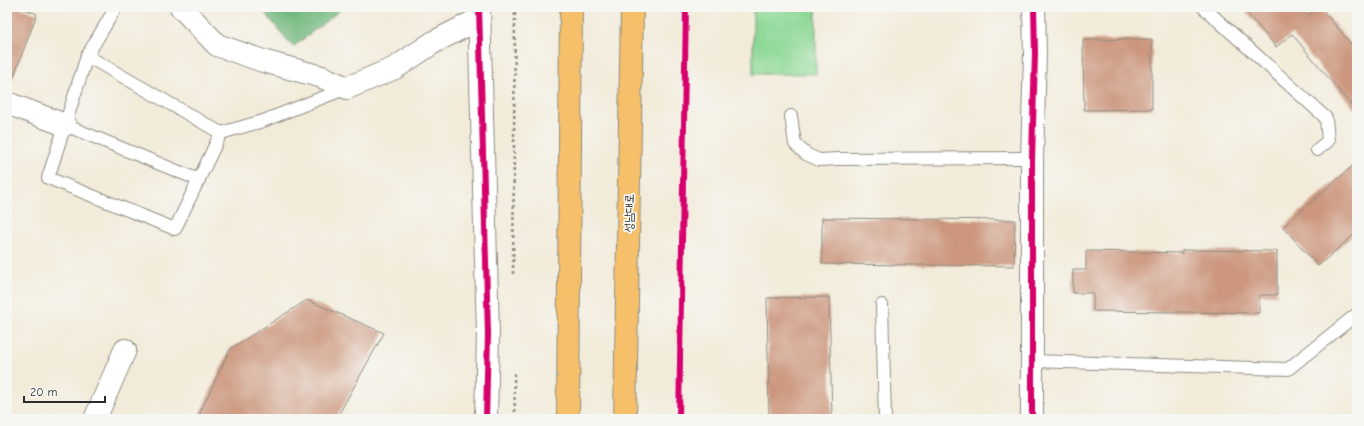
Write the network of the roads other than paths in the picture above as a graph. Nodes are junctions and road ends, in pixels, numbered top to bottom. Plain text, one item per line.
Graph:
1 (116, 7) edge
2 (181, 7) edge
3 (571, 7) edge
4 (632, 7) edge
5 (1034, 7) edge
6 (1203, 7) edge
7 (479, 13) edge
8 (87, 56) junction
9 (347, 88) junction
10 (7, 103) edge
11 (791, 116) dead end
12 (65, 125) junction
13 (221, 133) junction
14 (1317, 150) dead end
15 (1032, 158) junction
16 (198, 180) junction
17 (882, 305) dead end
18 (1357, 314) edge
19 (125, 350) dead end
20 (1033, 361) junction
21 (95, 419) edge
22 (486, 419) edge
23 (568, 419) edge
24 (625, 419) edge
25 (885, 419) edge
26 (1032, 419) edge

1 - 8 lane
2 - 9 street
3 - 23 main road
4 - 24 main road, 성남대로
5 - 15 street
6 - 14 lane
7 - 9 street
7 - 22 street
8 - 12 lane
8 - 13 lane
9 - 13 lane
10 - 12 street
11 - 15 lane
12 - 16 lane
12 - 16 lane
13 - 16 lane
15 - 20 street
17 - 25 lane
18 - 20 lane
19 - 21 street
20 - 26 street

